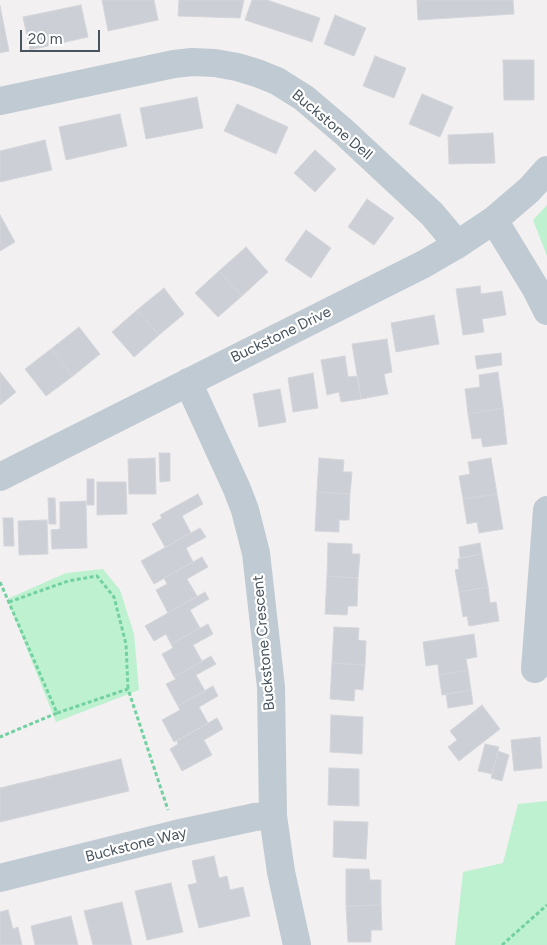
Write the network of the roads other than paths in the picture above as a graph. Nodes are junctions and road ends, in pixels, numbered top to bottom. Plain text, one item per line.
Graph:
1 (0, 100) edge
2 (547, 170) edge
3 (494, 220) junction
4 (455, 246) junction
5 (547, 311) edge
6 (188, 382) junction
7 (0, 477) edge
8 (547, 510) edge
9 (532, 671) edge
10 (273, 816) junction
11 (0, 878) edge
12 (297, 945) edge

1 - 4 street, Buckstone Dell
2 - 3 street, Buckstone Drive
3 - 4 street, Buckstone Drive
3 - 5 street
4 - 6 street, Buckstone Drive
6 - 7 street, Buckstone Drive
6 - 10 street, Buckstone Crescent
8 - 9 street
10 - 11 street, Buckstone Way
10 - 12 street, Buckstone Crescent

